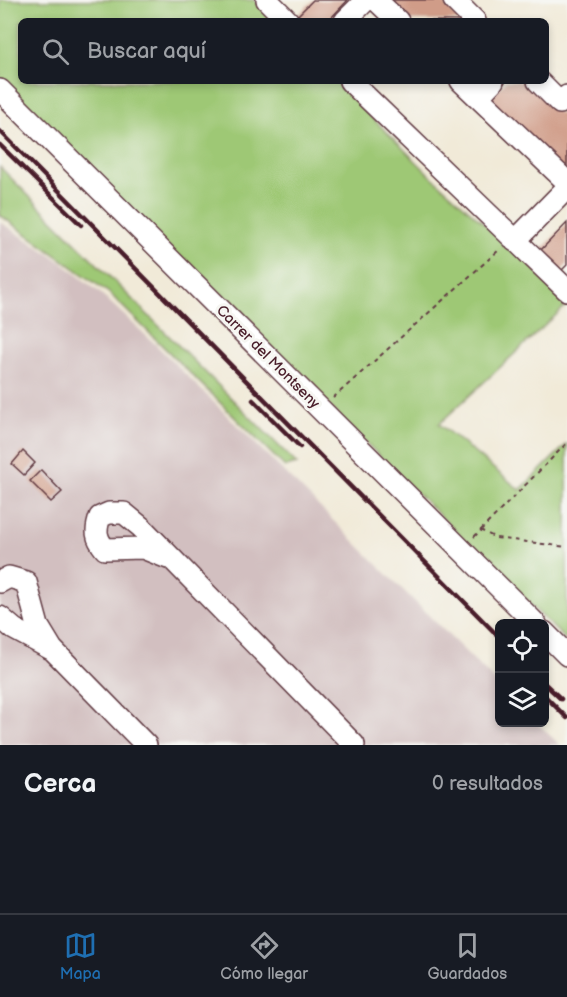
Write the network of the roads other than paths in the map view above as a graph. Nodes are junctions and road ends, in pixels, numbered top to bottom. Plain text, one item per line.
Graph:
1 (366, 0) edge
2 (376, 0) edge
3 (454, 0) edge
4 (348, 18) edge
5 (395, 18) edge
6 (472, 18) edge
7 (353, 84) edge
8 (541, 84) edge
9 (470, 86) edge
10 (0, 90) edge
11 (567, 96) edge
12 (567, 182) edge
13 (567, 188) edge
14 (514, 239) junction
15 (566, 286) edge
16 (168, 558) dead end
17 (0, 582) edge
18 (0, 617) edge
19 (531, 619) edge
20 (549, 637) edge
21 (52, 649) junction
22 (567, 655) edge
23 (146, 745) edge
24 (354, 745) edge

1 - 4 street
2 - 5 street
3 - 6 street
7 - 14 street
8 - 11 street
9 - 12 street
10 - 19 street, Carrer del Montseny
13 - 14 street
14 - 15 street
16 - 24 street
17 - 21 street
18 - 21 street
20 - 22 street
21 - 23 street

